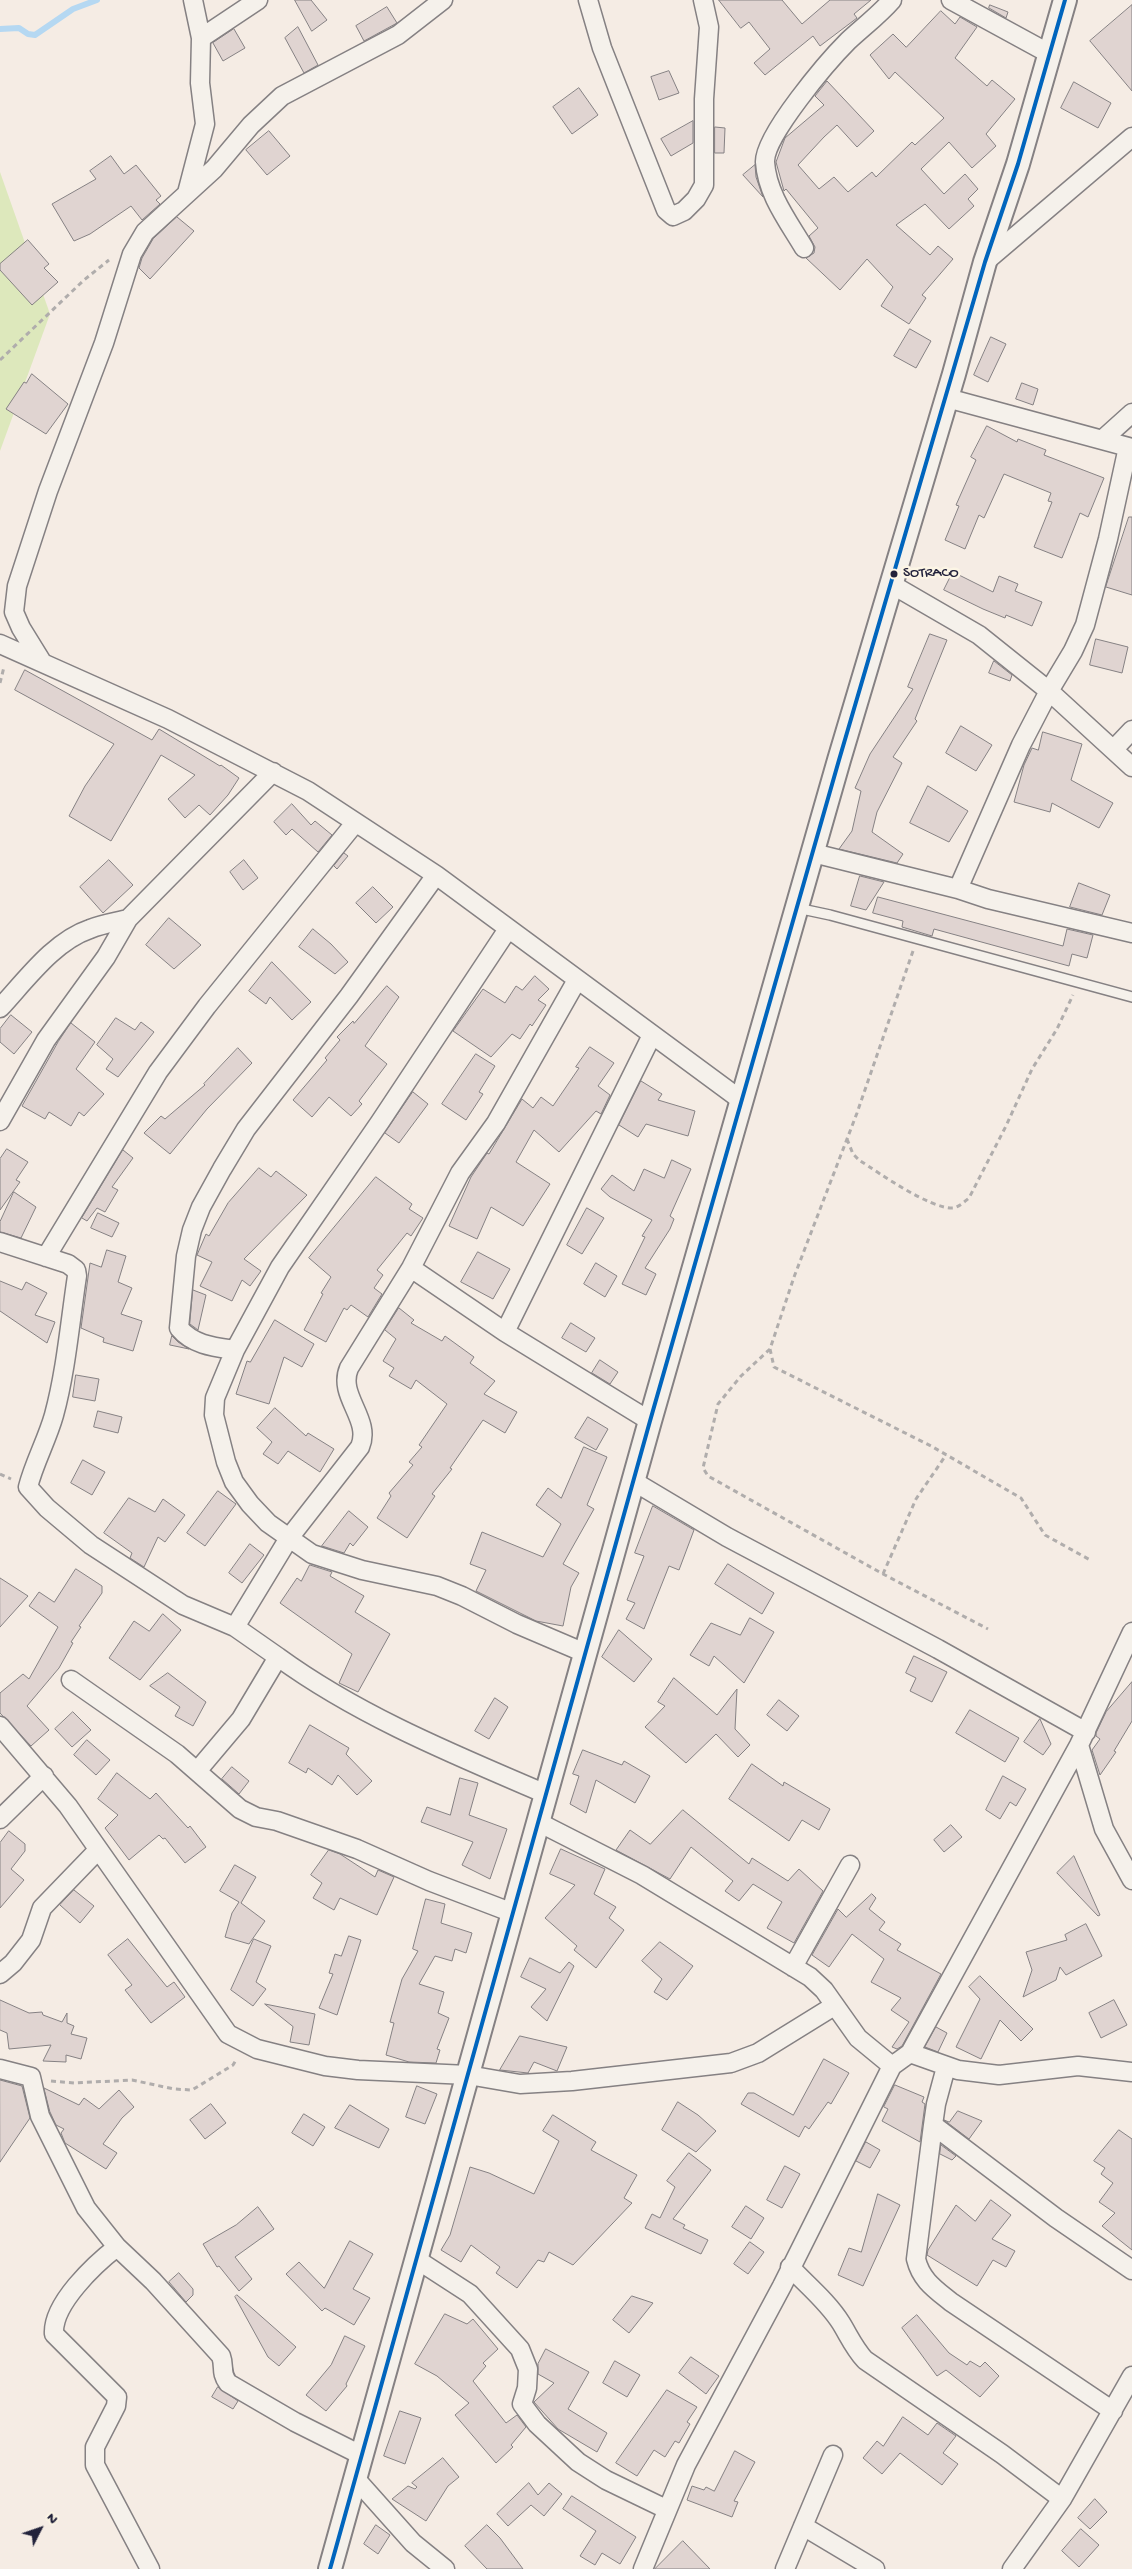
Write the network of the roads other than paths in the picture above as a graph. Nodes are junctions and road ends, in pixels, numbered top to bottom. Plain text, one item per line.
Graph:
1 (193, 0) edge
2 (258, 0) edge
3 (443, 0) edge
4 (588, 0) edge
5 (703, 0) edge
6 (892, 0) edge
7 (951, 0) edge
8 (1065, 0) edge
9 (201, 38) junction
10 (1050, 54) junction
11 (1132, 137) edge
12 (187, 193) junction
13 (804, 248) dead end
14 (985, 262) junction
15 (947, 398) junction
16 (1132, 413) edge
17 (1102, 440) junction
18 (1130, 447) edge
19 (892, 584) junction
20 (0, 644) edge
21 (42, 662) junction
22 (1049, 691) junction
23 (1132, 730) edge
24 (1114, 749) junction
25 (1132, 767) edge
26 (273, 772) junction
27 (355, 823) junction
28 (813, 853) junction
29 (436, 875) junction
30 (958, 889) junction
31 (796, 908) junction
32 (128, 919) junction
33 (508, 929) junction
34 (1132, 932) edge
35 (577, 980) junction
36 (1132, 997) edge
37 (0, 1008) edge
38 (652, 1035) junction
39 (741, 1100) junction
40 (0, 1121) edge
41 (0, 1242) edge
42 (46, 1257) junction
43 (411, 1268) junction
44 (505, 1332) junction
45 (234, 1350) junction
46 (650, 1421) junction
47 (633, 1480) junction
48 (288, 1538) junction
49 (234, 1627) junction
50 (1132, 1632) edge
51 (585, 1653) junction
52 (278, 1657) junction
53 (72, 1680) dead end
54 (0, 1726) edge
55 (1082, 1739) junction
56 (198, 1770) junction
57 (44, 1776) junction
58 (546, 1794) junction
59 (0, 1819) edge
60 (538, 1822) junction
61 (98, 1850) junction
62 (850, 1865) dead end
63 (1132, 1880) edge
64 (513, 1913) junction
65 (793, 1967) junction
66 (0, 1974) edge
67 (834, 2006) junction
68 (910, 2053) junction
69 (892, 2066) junction
70 (946, 2067) junction
71 (0, 2070) edge
72 (1132, 2072) edge
73 (468, 2075) junction
74 (933, 2125) junction
75 (117, 2247) junction
76 (416, 2259) junction
77 (790, 2267) junction
78 (1132, 2270) edge
79 (1132, 2376) edge
80 (1113, 2410) junction
81 (833, 2454) dead end
82 (362, 2455) junction
83 (355, 2478) junction
84 (1062, 2499) junction
85 (666, 2509) junction
86 (803, 2526) junction
87 (150, 2569) edge
88 (330, 2569) edge
89 (445, 2569) edge
90 (643, 2569) edge
91 (785, 2569) edge
92 (875, 2569) edge
93 (1012, 2569) edge

1 - 9 street
2 - 9 street
3 - 12 street
4 - 5 street
6 - 13 street
7 - 10 street
8 - 10 street
9 - 12 street
10 - 14 street
11 - 14 street
12 - 21 street
14 - 15 street
15 - 17 street
15 - 19 street
16 - 17 street
17 - 18 street
18 - 22 street
19 - 22 street
19 - 28 street
20 - 21 street
21 - 26 street
22 - 24 street
22 - 30 street
23 - 24 street
24 - 25 street
26 - 27 street
26 - 32 street
27 - 29 street
27 - 42 street
28 - 30 street
28 - 31 street
29 - 33 street
29 - 45 street
30 - 34 street
31 - 36 lane
31 - 39 street
32 - 37 street
32 - 40 street
33 - 35 street
33 - 45 street
35 - 38 street
35 - 43 street
38 - 39 street
38 - 44 street
39 - 46 street
41 - 42 street
42 - 49 street
43 - 44 street
43 - 48 street
44 - 46 street
45 - 48 street
46 - 47 street
47 - 51 street
47 - 55 street
48 - 49 street
48 - 51 street
49 - 52 street
50 - 55 street
51 - 58 street
52 - 56 street
52 - 58 street
53 - 56 street
54 - 57 street
55 - 63 street
55 - 68 street
56 - 64 street
57 - 59 street
57 - 61 street
58 - 60 street
60 - 64 street
60 - 65 street
61 - 66 street
61 - 73 street
62 - 65 street
64 - 73 street
65 - 67 street
67 - 69 street
67 - 73 street
68 - 69 street
68 - 70 street
69 - 77 street
70 - 72 street
70 - 74 street
71 - 75 street
73 - 76 street
74 - 78 street
74 - 80 street
75 - 82 street
75 - 87 street
76 - 82 street
76 - 85 street
77 - 84 street
77 - 85 street
79 - 80 street
80 - 84 street
81 - 86 street
82 - 83 street
83 - 88 street
83 - 89 street
84 - 93 street
85 - 90 street
86 - 91 street
86 - 92 street

